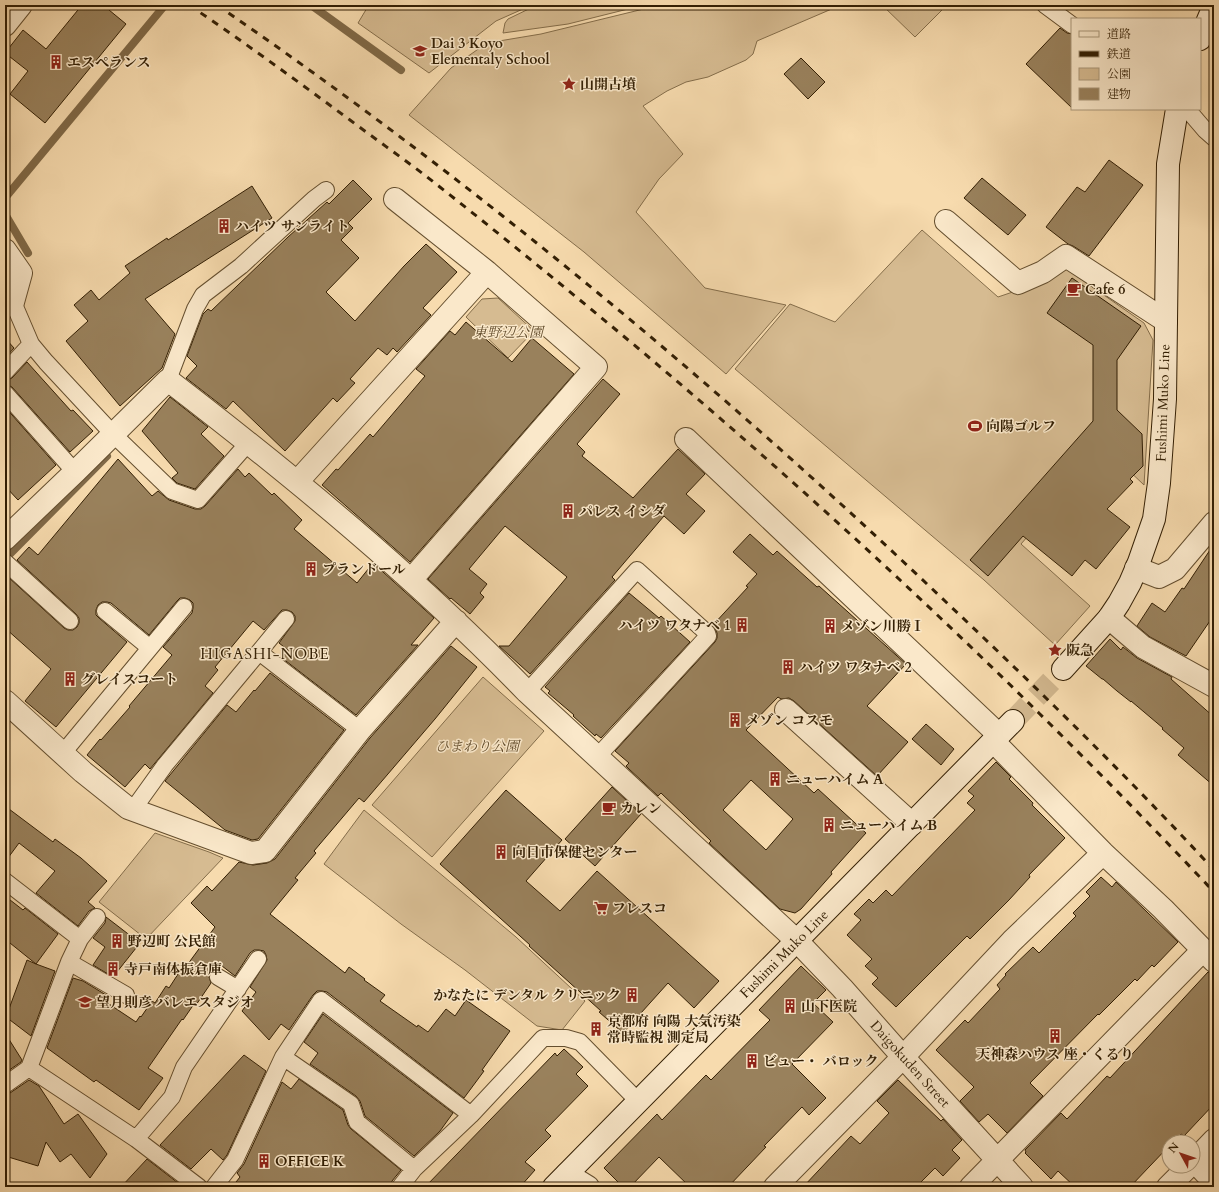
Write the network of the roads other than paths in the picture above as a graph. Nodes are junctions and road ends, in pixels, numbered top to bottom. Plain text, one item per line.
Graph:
1 (21, 5) edge
2 (1045, 5) edge
3 (1214, 6) edge
4 (1071, 24) edge
5 (5, 25) edge
6 (1201, 37) edge
7 (1177, 110) edge
8 (1188, 110) edge
9 (1214, 138) edge
10 (326, 190) dead end
11 (395, 199) dead end
12 (946, 221) dead end
13 (5, 250) edge
14 (487, 272) junction
15 (9, 301) edge
16 (1166, 321) junction
17 (31, 344) junction
18 (5, 372) edge
19 (168, 380) junction
20 (5, 393) edge
21 (113, 434) junction
22 (686, 439) dead end
23 (249, 442) junction
24 (75, 472) junction
25 (298, 482) junction
26 (1214, 523) edge
27 (5, 538) edge
28 (5, 562) edge
29 (1136, 568) junction
30 (411, 580) junction
31 (184, 607) dead end
32 (105, 610) dead end
33 (1108, 618) junction
34 (286, 619) dead end
35 (70, 621) dead end
36 (456, 622) junction
37 (150, 648) junction
38 (259, 652) junction
39 (1063, 669) tunnel mouth
40 (1214, 686) edge
41 (527, 692) junction
42 (5, 701) edge
43 (786, 710) dead end
44 (360, 730) junction
45 (1002, 733) junction
46 (63, 753) junction
47 (598, 756) junction
48 (132, 810) junction
49 (912, 824) junction
50 (1103, 853) junction
51 (5, 881) edge
52 (97, 917) dead end
53 (80, 939) junction
54 (797, 940) junction
55 (1209, 956) edge
56 (258, 959) dead end
57 (69, 962) junction
58 (218, 977) dead end
59 (238, 989) junction
60 (126, 995) dead end
61 (283, 1057) junction
62 (903, 1057) junction
63 (29, 1068) junction
64 (5, 1085) edge
65 (638, 1101) junction
66 (471, 1115) junction
67 (136, 1139) junction
68 (1214, 1140) edge
69 (1201, 1154) edge
70 (997, 1160) junction
71 (414, 1170) junction
72 (1201, 1171) edge
73 (1181, 1174) edge
74 (560, 1181) edge
75 (1214, 1182) edge
76 (199, 1187) edge
77 (214, 1187) edge
78 (400, 1187) edge
79 (588, 1187) edge
80 (775, 1187) edge
81 (971, 1187) edge
82 (1022, 1187) edge
83 (1168, 1187) edge

1 - 5 street
2 - 4 lane
3 - 6 street
7 - 16 street, Fushimi Muko Line
8 - 9 lane
10 - 19 lane
11 - 14 street
12 - 16 street
13 - 15 street
14 - 25 street
14 - 30 street
15 - 17 lane
16 - 29 street, Fushimi Muko Line
17 - 18 lane
17 - 21 lane
19 - 21 street
19 - 23 street, Daigokuden Street
20 - 24 lane
21 - 23 lane
21 - 24 street
22 - 45 street
23 - 25 street, Daigokuden Street
24 - 27 street
25 - 30 street, Daigokuden Street
26 - 29 street
28 - 35 lane
29 - 33 street, Fushimi Muko Line
30 - 36 street, Daigokuden Street
31 - 37 lane
32 - 37 lane
33 - 39 street, Fushimi Muko Line
33 - 40 street
34 - 38 lane
36 - 41 street, Daigokuden Street
36 - 44 street
37 - 46 lane
38 - 44 lane
38 - 48 lane
41 - 47 street, Daigokuden Street
41 - 47 lane
42 - 46 street
43 - 49 street
44 - 48 street
45 - 49 street, Fushimi Muko Line
45 - 50 street
46 - 48 street
47 - 54 street, Daigokuden Street
49 - 54 street, Fushimi Muko Line
50 - 55 street
50 - 62 street
51 - 53 lane
52 - 53 lane
53 - 57 lane
54 - 62 street, Daigokuden Street
54 - 65 street, Fushimi Muko Line
55 - 70 street
56 - 59 lane
57 - 60 lane
57 - 63 lane
58 - 59 lane
59 - 67 lane
61 - 66 lane
61 - 71 lane
61 - 77 lane
62 - 70 street, Daigokuden Street
62 - 80 street
63 - 64 lane
63 - 67 lane
65 - 66 lane
65 - 74 street, Fushimi Muko Line
66 - 71 lane
67 - 76 lane
68 - 69 street
70 - 81 street
70 - 82 street, Daigokuden Street
71 - 78 lane
72 - 75 street
73 - 83 street
74 - 79 street

